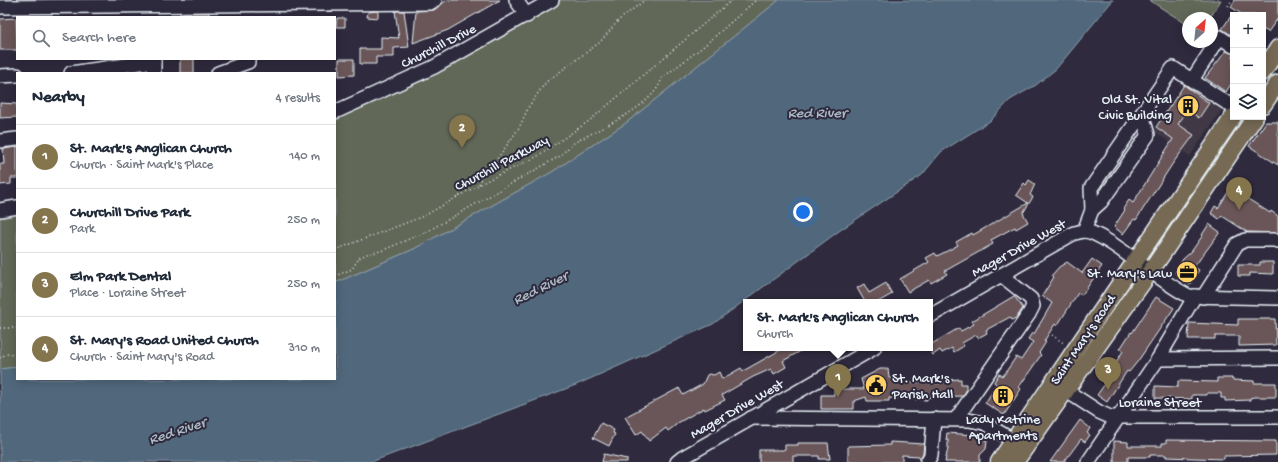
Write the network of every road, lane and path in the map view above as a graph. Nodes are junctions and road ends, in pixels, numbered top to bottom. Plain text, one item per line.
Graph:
1 (435, 0) edge
2 (516, 0) edge
3 (552, 0) edge
4 (645, 0) edge
5 (732, 0) edge
6 (756, 0) edge
7 (1232, 0) edge
8 (1228, 6) dead end
9 (0, 7) edge
10 (154, 8) edge
11 (247, 11) edge
12 (527, 16) junction
13 (1230, 44) edge
14 (1278, 48) edge
15 (248, 60) edge
16 (154, 64) edge
17 (1266, 66) edge
18 (79, 72) edge
19 (221, 72) edge
20 (16, 75) edge
21 (0, 76) edge
22 (1192, 80) junction
23 (1278, 84) edge
24 (1266, 102) edge
25 (1230, 105) edge
26 (336, 112) edge
27 (1231, 120) edge
28 (1250, 120) edge
29 (16, 139) edge
30 (0, 141) edge
31 (478, 185) junction
32 (16, 207) edge
33 (0, 210) edge
34 (1084, 231) junction
35 (1278, 241) edge
36 (336, 250) edge
37 (1142, 267) junction
38 (1002, 275) junction
39 (336, 276) edge
40 (1199, 297) junction
41 (1278, 298) edge
42 (933, 314) edge
43 (0, 328) edge
44 (16, 328) edge
45 (1052, 335) dead end
46 (1065, 345) dead end
47 (869, 351) edge
48 (16, 355) edge
49 (0, 358) edge
50 (1278, 358) edge
51 (1158, 359) junction
52 (1058, 386) junction
53 (1117, 417) junction
54 (1278, 417) edge
55 (751, 418) junction
56 (934, 419) junction
57 (956, 420) junction
58 (1019, 444) junction
59 (677, 462) edge
60 (927, 462) edge
61 (999, 462) edge
62 (1015, 462) edge
63 (1088, 462) edge

1 - 11 street
2 - 12 street
3 - 12 street, Churchill Drive
4 - 31 path
5 - 31 path, Churchill Parkway
6 - 39 path
7 - 8 path
9 - 10 street
10 - 11 street
12 - 26 street, Churchill Drive
13 - 22 street
14 - 17 main road
15 - 19 street
16 - 18 street
20 - 21 street
22 - 25 street
22 - 34 street
23 - 24 main road
27 - 37 main road, Saint Mary's Road
28 - 37 main road, Saint Mary's Road
29 - 30 street
31 - 36 path, Churchill Parkway
32 - 33 street
34 - 37 street, Mager Drive West
34 - 38 street, Mager Drive West
35 - 40 street
37 - 40 street, Mager Drive West
37 - 52 main road, Saint Mary's Road
38 - 42 street, Mager Drive West
38 - 57 street
40 - 41 street, Mager Drive West
40 - 51 street
43 - 44 path
45 - 46 path
47 - 55 street, Mager Drive West
48 - 49 path
50 - 51 street
51 - 53 street
52 - 53 street, Loraine Street
52 - 58 main road, Saint Mary's Road
53 - 54 street, Loraine Street
53 - 63 street
55 - 56 street
55 - 59 street, Mager Drive West
56 - 57 street
56 - 60 street
57 - 58 street
58 - 61 main road, Saint Mary's Road
58 - 62 main road, Saint Mary's Road

